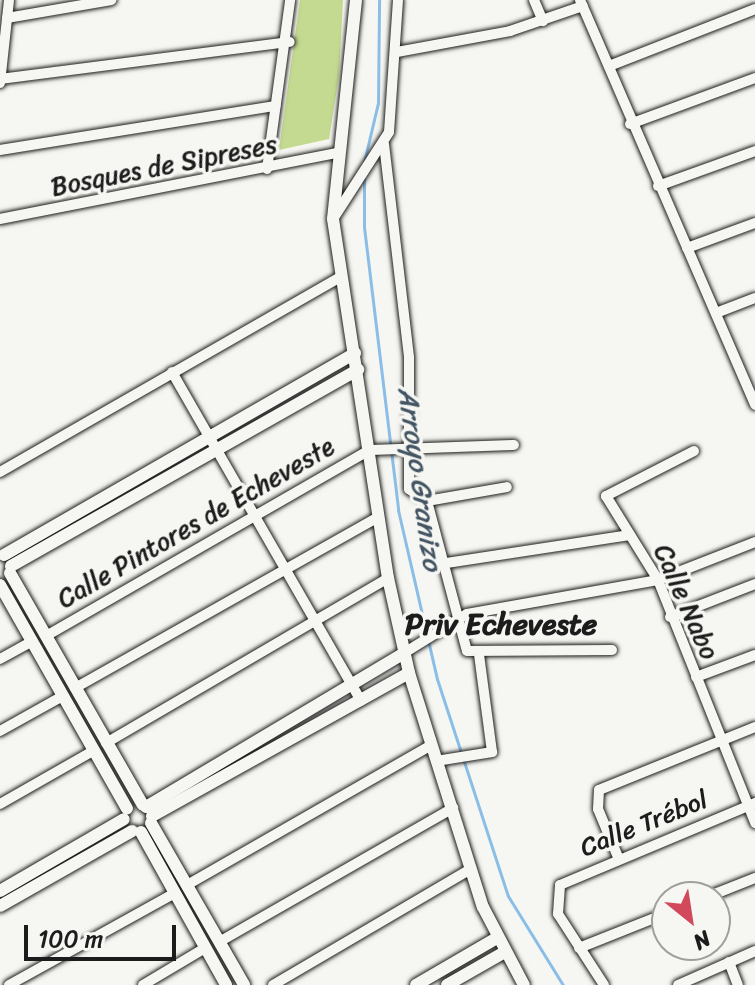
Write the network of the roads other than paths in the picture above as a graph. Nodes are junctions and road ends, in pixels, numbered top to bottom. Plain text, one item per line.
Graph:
1 (9, 0) edge
2 (111, 0) edge
3 (290, 0) edge
4 (356, 0) edge
5 (398, 0) edge
6 (534, 0) edge
7 (581, 3) edge
8 (755, 9) edge
9 (7, 18) junction
10 (543, 21) junction
11 (290, 42) junction
12 (397, 52) junction
13 (609, 66) junction
14 (755, 78) edge
15 (0, 79) edge
16 (0, 85) edge
17 (276, 106) junction
18 (630, 124) junction
19 (384, 144) junction
20 (0, 150) edge
21 (755, 151) edge
22 (335, 153) junction
23 (267, 169) junction
24 (658, 186) junction
25 (0, 219) edge
26 (333, 219) junction
27 (755, 223) edge
28 (687, 248) junction
29 (341, 277) junction
30 (755, 298) edge
31 (716, 313) junction
32 (355, 353) junction
33 (358, 370) junction
34 (755, 371) edge
35 (172, 372) junction
36 (742, 375) junction
37 (755, 405) edge
38 (211, 436) junction
39 (514, 445) dead end
40 (218, 449) junction
41 (369, 450) junction
42 (694, 451) dead end
43 (408, 454) junction
44 (0, 472) edge
45 (507, 487) dead end
46 (427, 501) junction
47 (255, 514) junction
48 (379, 517) junction
49 (630, 535) junction
50 (755, 542) edge
51 (440, 564) junction
52 (3, 565) edge
53 (287, 568) junction
54 (388, 578) junction
55 (658, 580) junction
56 (755, 584) edge
57 (670, 617) junction
58 (317, 621) junction
59 (451, 622) junction
60 (46, 636) junction
61 (31, 642) junction
62 (612, 650) dead end
63 (404, 653) junction
64 (479, 655) junction
65 (755, 655) edge
66 (0, 659) edge
67 (409, 673) junction
68 (696, 677) junction
69 (353, 685) junction
70 (75, 688) junction
71 (61, 697) junction
72 (361, 701) junction
73 (755, 727) edge
74 (0, 731) edge
75 (721, 739) junction
76 (106, 743) junction
77 (431, 745) junction
78 (93, 751) junction
79 (436, 761) junction
80 (0, 804) edge
81 (752, 804) edge
82 (453, 808) junction
83 (126, 814) junction
84 (144, 819) junction
85 (755, 823) edge
86 (618, 857) junction
87 (471, 869) junction
88 (755, 878) edge
89 (187, 885) junction
90 (731, 888) edge
91 (0, 891) edge
92 (175, 893) junction
93 (0, 906) edge
94 (651, 919) edge
95 (495, 939) junction
96 (219, 942) junction
97 (205, 948) junction
98 (579, 948) junction
99 (755, 951) edge
100 (503, 953) junction
101 (729, 962) junction
102 (9, 985) edge
103 (143, 985) edge
104 (226, 985) edge
105 (244, 985) edge
106 (273, 985) edge
107 (416, 985) edge
108 (447, 985) edge
109 (524, 985) edge
110 (604, 985) edge
111 (678, 985) edge
112 (738, 985) edge

1 - 9 street
2 - 9 street
3 - 11 street
4 - 22 street
5 - 12 street
6 - 10 street
7 - 10 street
7 - 13 street
8 - 13 street
9 - 15 street
10 - 12 street
11 - 15 street
11 - 17 street
12 - 19 street
13 - 18 street
14 - 18 street
15 - 16 street
17 - 20 street
17 - 23 street
18 - 24 street
19 - 26 street
19 - 43 street
21 - 24 street
22 - 23 street, Bosques de Sipreses
22 - 26 street
23 - 25 street, Bosques de Sipreses
24 - 28 street
26 - 29 street
27 - 28 street
28 - 31 street
29 - 32 street
29 - 35 street
30 - 31 street
31 - 36 street
32 - 33 street
32 - 38 street
33 - 40 street
33 - 41 street
34 - 36 street
35 - 38 street
35 - 44 street
36 - 37 street
38 - 40 street
38 - 52 street
39 - 43 street
40 - 47 street
40 - 52 street
41 - 43 street
41 - 47 street, Calle Pintores de Echeveste
41 - 48 street
42 - 49 street, Calle Nabo
43 - 46 street
45 - 46 street
46 - 51 street
47 - 53 street
47 - 60 street, Calle Pintores de Echeveste
48 - 53 street
48 - 54 street
49 - 51 street
49 - 55 street, Calle Nabo
50 - 55 street
51 - 59 street
52 - 60 street
52 - 61 street
53 - 58 street
53 - 70 street
54 - 58 street
54 - 63 street
55 - 57 street, Calle Nabo
55 - 59 street
56 - 57 street
57 - 68 street, Calle Nabo
58 - 69 street
58 - 76 street
59 - 63 street
59 - 64 street
60 - 70 street
61 - 66 street
61 - 71 street
62 - 64 street
63 - 67 street
63 - 69 street
64 - 79 street
65 - 68 street
67 - 72 street
67 - 77 street
68 - 75 street, Calle Nabo
69 - 72 street
69 - 84 street
70 - 76 street
71 - 74 street
71 - 78 street
72 - 84 street
73 - 75 street
75 - 81 street, Calle Nabo
75 - 86 street
76 - 84 street
77 - 79 street
77 - 89 street
78 - 80 street
78 - 83 street
79 - 82 street
81 - 85 street, Calle Nabo
81 - 86 street, Calle Trébol
82 - 87 street
82 - 96 street
83 - 84 street
83 - 84 street
83 - 91 street
84 - 89 street
84 - 92 street
84 - 93 street
86 - 98 street, Calle Trébol
87 - 95 street
87 - 106 street
88 - 90 street
89 - 96 street
92 - 97 street
92 - 102 street
94 - 98 street
95 - 100 street
95 - 107 street
96 - 105 street
97 - 103 street
97 - 104 street
98 - 110 street
99 - 101 street
100 - 108 street
100 - 109 street
101 - 111 street
101 - 112 street

